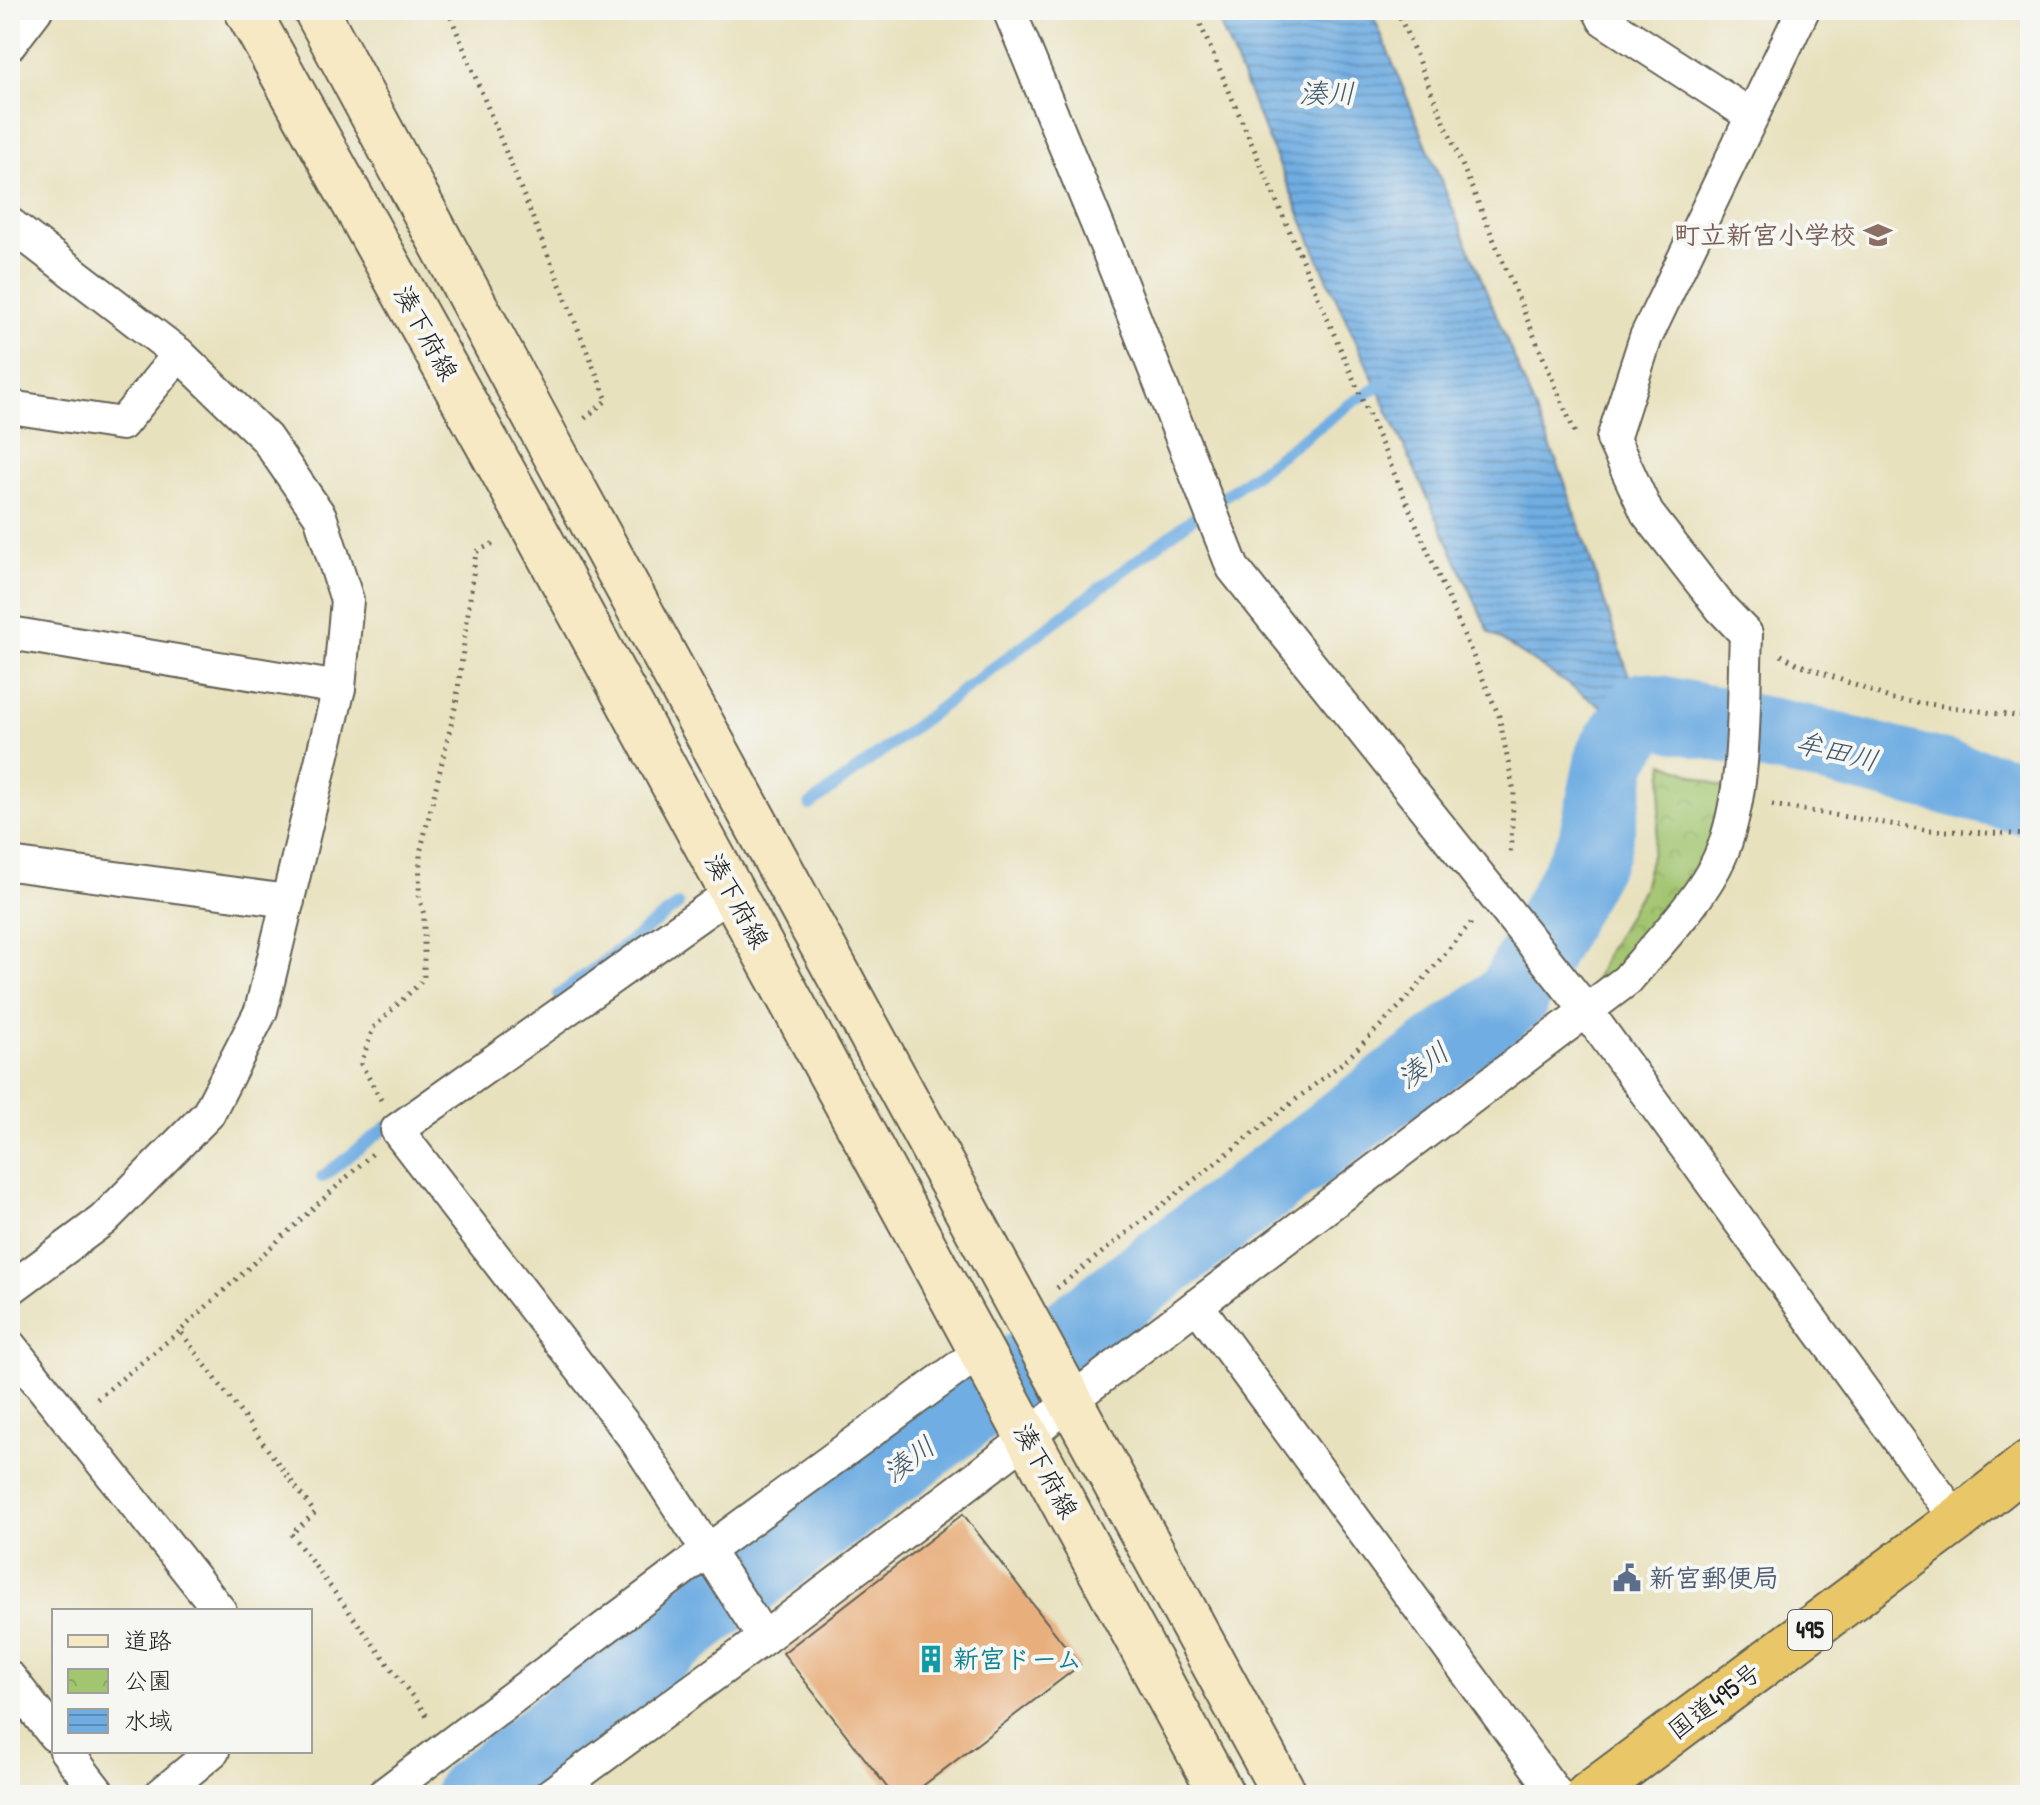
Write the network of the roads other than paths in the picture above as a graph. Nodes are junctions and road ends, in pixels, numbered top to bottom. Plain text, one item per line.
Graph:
1 (36, 10) edge
2 (247, 10) edge
3 (316, 10) edge
4 (1009, 10) edge
5 (1599, 10) edge
6 (1803, 10) edge
7 (10, 44) edge
8 (1752, 116) junction
9 (10, 224) edge
10 (179, 354) junction
11 (10, 407) edge
12 (10, 633) edge
13 (339, 688) junction
14 (10, 864) edge
15 (732, 892) junction
16 (288, 901) junction
17 (1578, 1001) junction
18 (10, 1289) edge
19 (1197, 1305) junction
20 (10, 1346) edge
21 (981, 1351) junction
22 (1070, 1401) junction
23 (1028, 1438) junction
24 (2030, 1462) edge
25 (1957, 1520) junction
26 (707, 1551) junction
27 (218, 1609) edge
28 (764, 1638) junction
29 (10, 1678) edge
30 (52, 1732) edge
31 (68, 1753) edge
32 (211, 1753) edge
33 (100, 1795) edge
34 (160, 1795) edge
35 (383, 1795) edge
36 (550, 1795) edge
37 (1222, 1795) edge
38 (1285, 1795) edge
39 (1557, 1795) edge
40 (1588, 1795) edge

1 - 7 street
2 - 15 main road, 湊下府線
3 - 22 main road, 湊下府線
4 - 17 street
5 - 8 street
6 - 8 street
8 - 17 street
9 - 10 street
10 - 11 street
10 - 13 street
12 - 13 street
13 - 16 street
14 - 16 street
15 - 21 main road, 湊下府線
15 - 26 street
16 - 18 street
17 - 19 street
17 - 25 street
19 - 22 street
19 - 39 street
20 - 27 street
21 - 23 main road, 湊下府線
21 - 26 street
22 - 23 street
22 - 38 main road, 湊下府線
23 - 28 street
23 - 37 main road, 湊下府線
24 - 25 highway, 国道495号 / 495
25 - 40 highway, 国道495号 / 495
26 - 28 street
26 - 35 street
28 - 36 street
29 - 30 street
31 - 33 street
32 - 34 street

